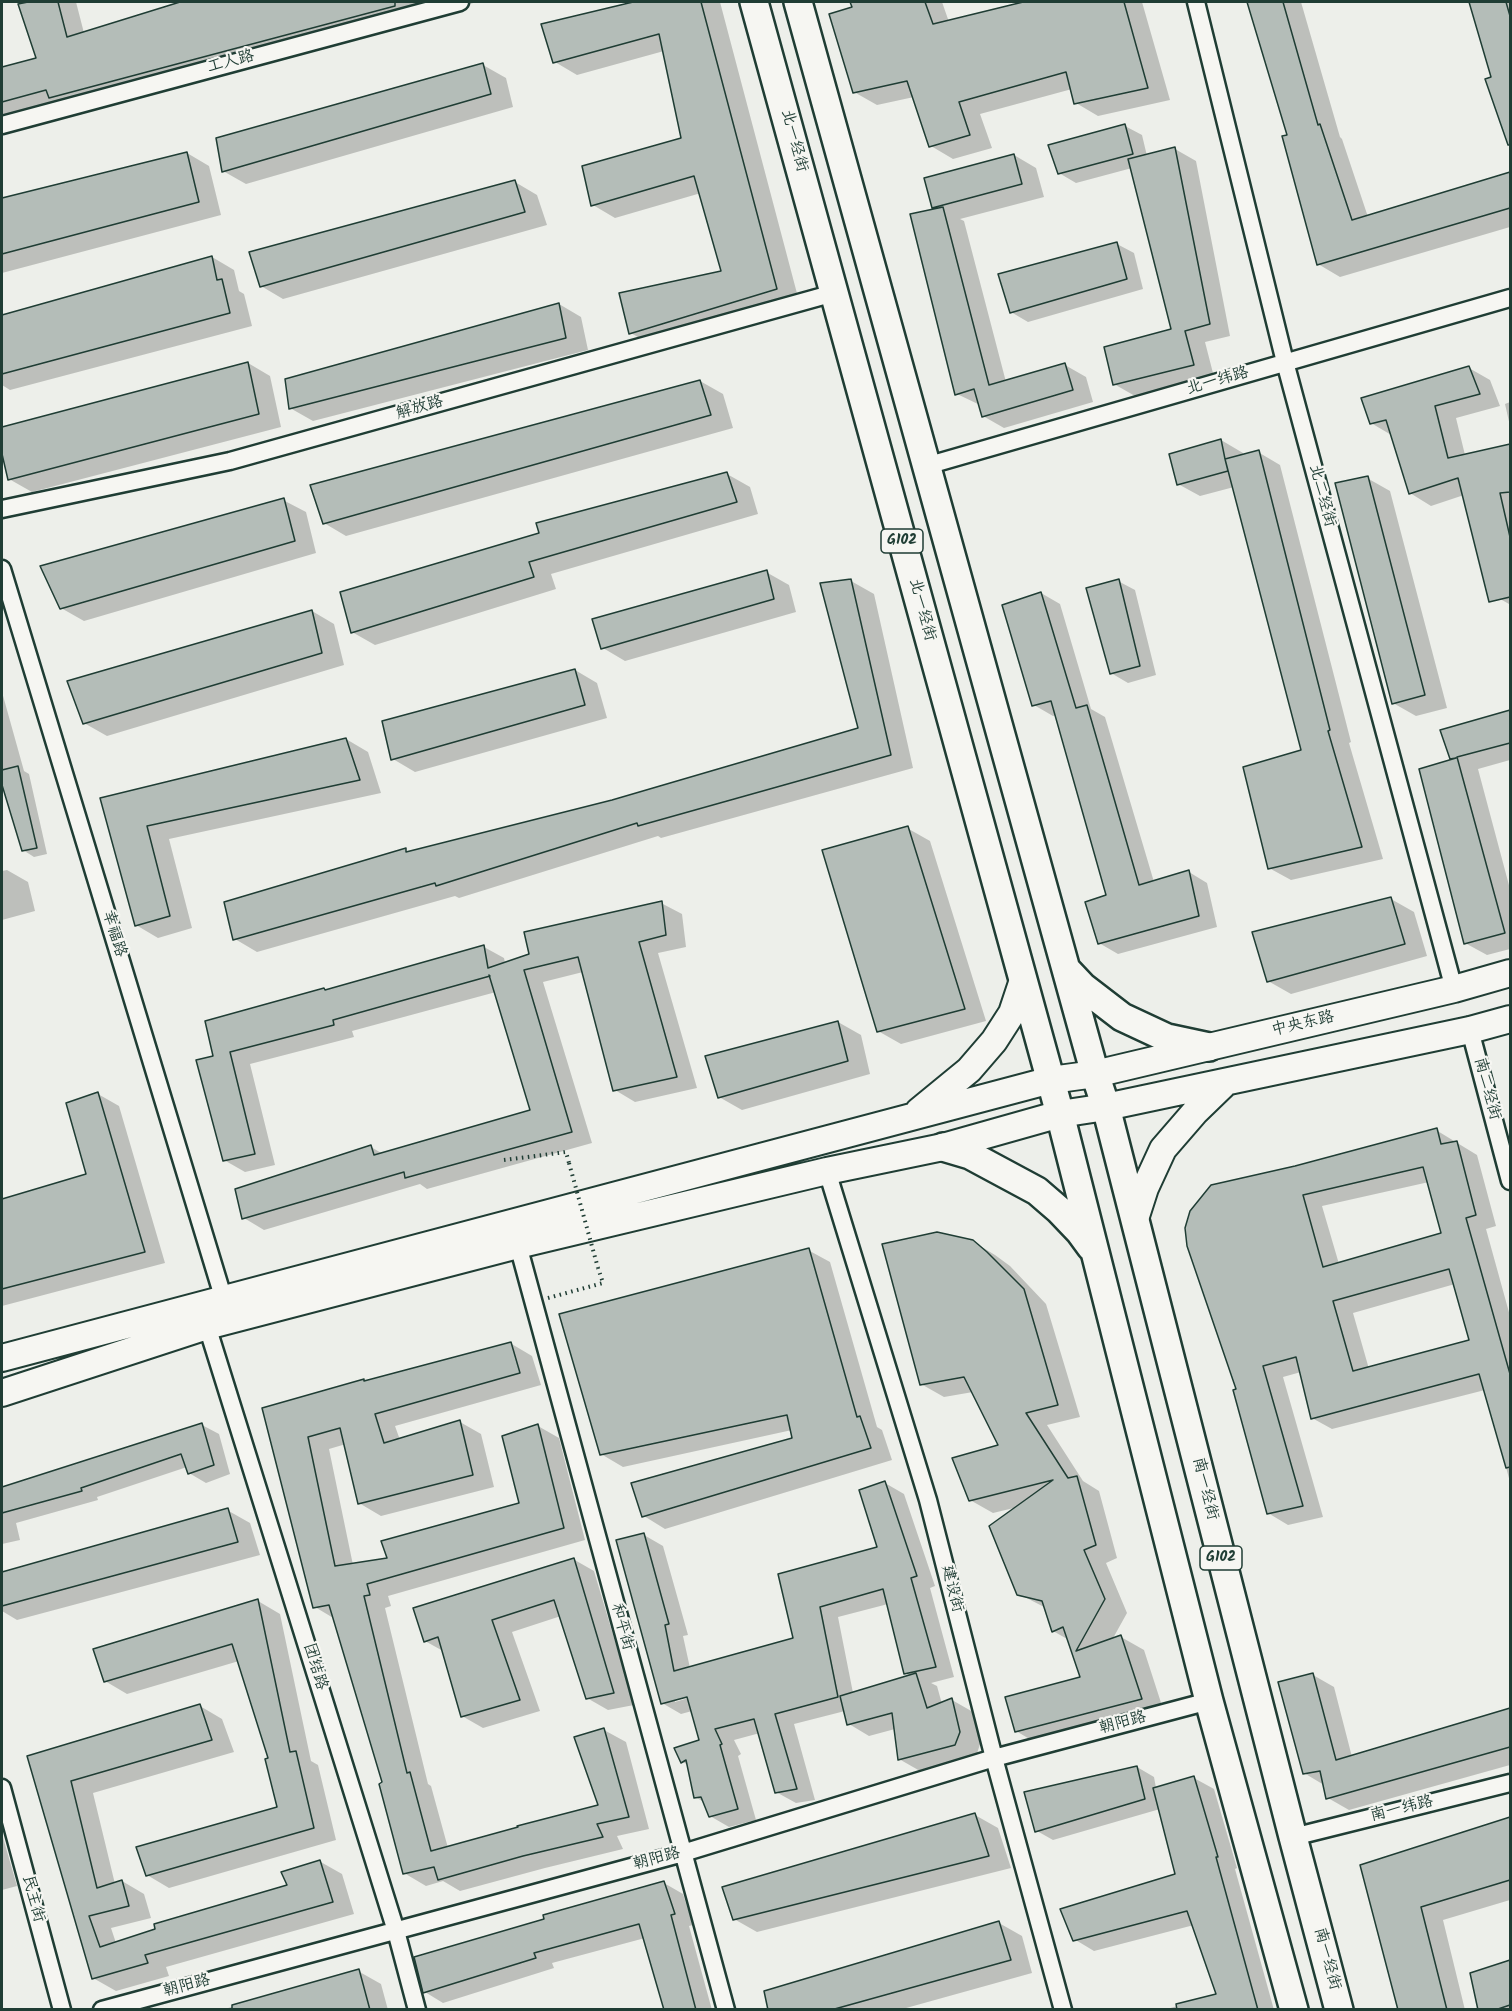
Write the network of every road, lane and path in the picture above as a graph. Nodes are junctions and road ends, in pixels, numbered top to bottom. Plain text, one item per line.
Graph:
1 (460, 2) edge
2 (754, 2) edge
3 (798, 2) edge
4 (1196, 2) edge
5 (2, 125) edge
6 (834, 293) junction
7 (1510, 298) edge
8 (1285, 362) junction
9 (926, 466) junction
10 (2, 509) edge
11 (2, 569) edge
12 (1066, 969) junction
13 (1510, 973) edge
14 (1023, 980) junction
15 (1454, 989) junction
16 (1510, 1019) edge
17 (1470, 1030) junction
18 (1209, 1047) junction
19 (1095, 1074) junction
20 (1051, 1080) junction
21 (1226, 1082) junction
22 (1106, 1107) junction
23 (1060, 1114) junction
24 (912, 1117) junction
25 (943, 1147) junction
26 (504, 1160) dead end
27 (827, 1171) junction
28 (1510, 1181) edge
29 (1135, 1219) junction
30 (518, 1245) junction
31 (1096, 1254) junction
32 (224, 1300) junction
33 (532, 1302) junction
34 (207, 1326) junction
35 (8, 1356) edge
36 (12, 1390) edge
37 (1209, 1701) junction
38 (994, 1758) junction
39 (1510, 1783) edge
40 (2, 1788) edge
41 (1293, 1837) junction
42 (683, 1853) junction
43 (396, 1931) junction
44 (62, 2010) edge
45 (102, 2010) edge
46 (417, 2010) edge
47 (726, 2010) edge
48 (1064, 2010) edge
49 (1294, 2010) edge
50 (1340, 2010) edge

1 - 5 street, 工人路
2 - 6 highway, 北一经街 / G102
3 - 9 highway, G102
4 - 8 street, 北二经街
6 - 10 street, 解放路
6 - 14 highway, 北一经街 / G102
7 - 8 street, 北一纬路
8 - 9 street, 北一纬路
8 - 15 street, 北二经街
9 - 12 highway, G102
11 - 32 street, 幸福路
12 - 18 highway
12 - 19 highway, G102
13 - 15 main road, 中央东路
14 - 20 highway, 北一经街 / G102
14 - 24 main road
15 - 18 main road, 中央东路
16 - 17 main road
17 - 21 main road
17 - 28 street, 南二经街
18 - 19 main road, 中央东路
19 - 20 main road, 中央东路
19 - 22 highway, G102
20 - 23 highway, 北一经街 / G102
20 - 24 main road, 中央东路
21 - 22 main road
21 - 29 main road
22 - 23 main road
22 - 29 highway, 南一经街 / G102
23 - 25 main road
23 - 31 highway, G102
24 - 32 main road, 中央东路
25 - 27 main road
25 - 31 highway
26 - 33 path, bridge
27 - 30 main road
27 - 38 street, 建设街
29 - 41 highway, 南一经街 / G102
30 - 33 street, 和平街
30 - 34 main road
31 - 37 highway, G102
32 - 35 main road, 中央东路
33 - 42 street, 和平街
34 - 36 main road
34 - 43 street, 团结路
37 - 38 street, 朝阳路
37 - 49 highway, G102
38 - 42 street, 朝阳路
38 - 48 street, 建设街
39 - 41 street, 南一纬路
40 - 44 street, 民主街
41 - 50 highway, 南一经街 / G102
42 - 43 street, 朝阳路
42 - 47 street, 和平街
43 - 45 street, 朝阳路
43 - 46 street, 团结路

